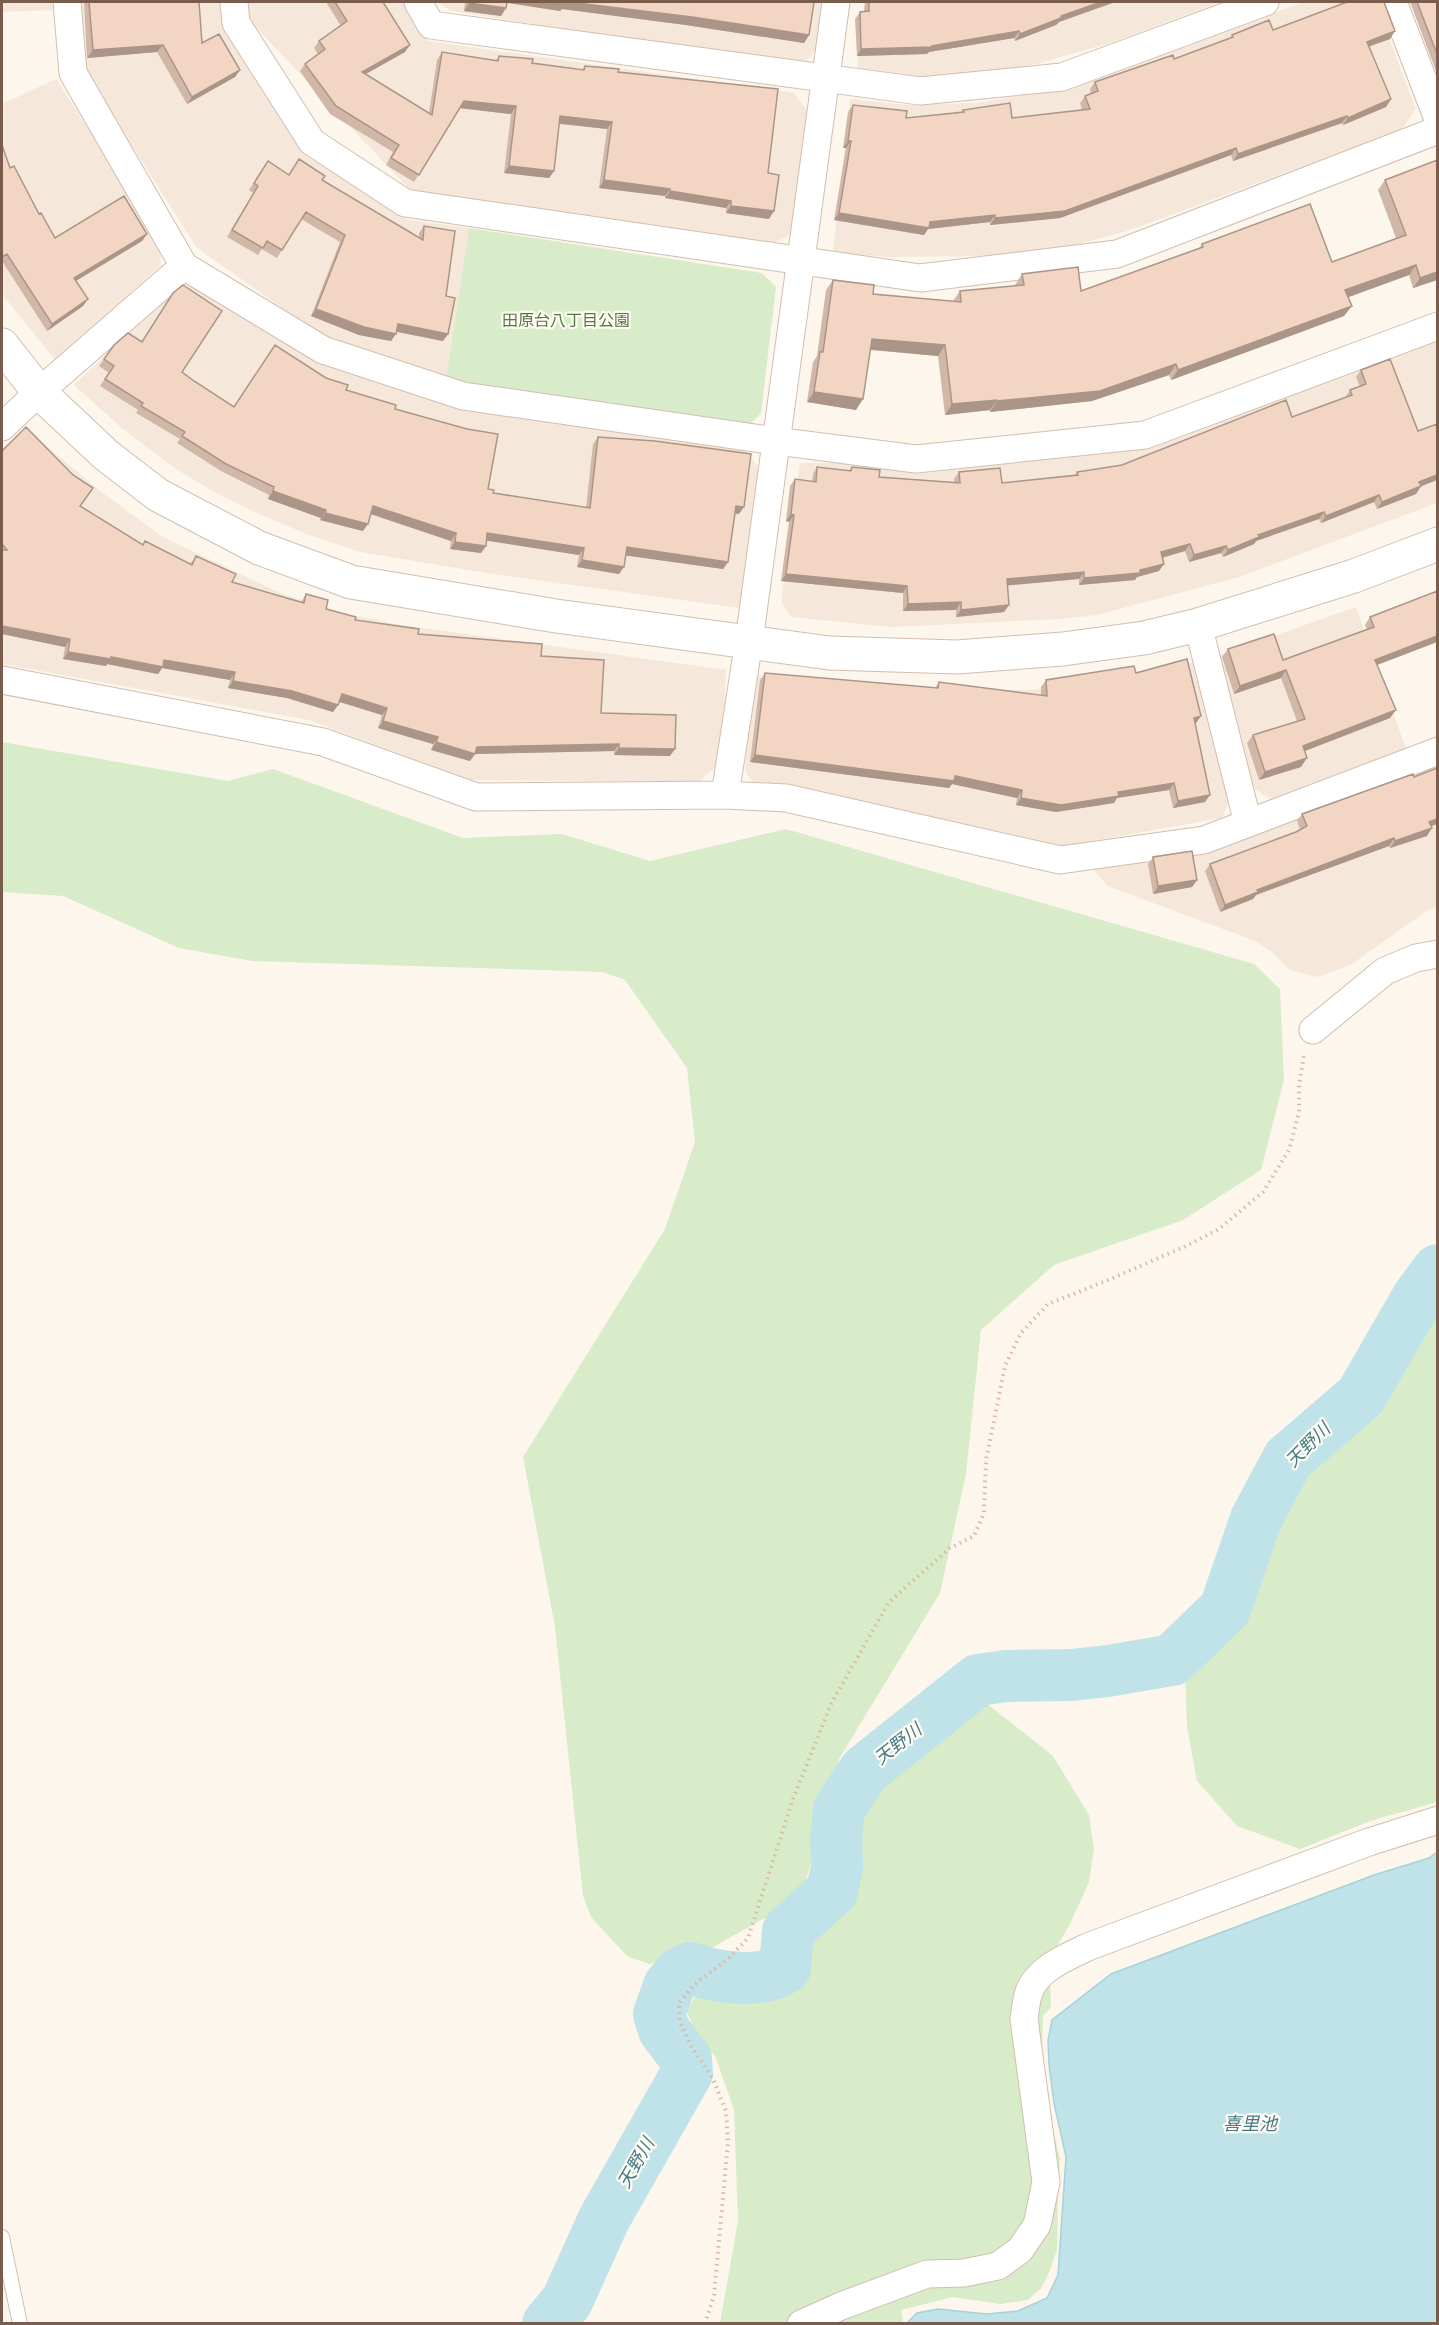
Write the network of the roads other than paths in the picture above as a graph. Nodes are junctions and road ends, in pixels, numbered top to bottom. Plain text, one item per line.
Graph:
1 (67, 2) edge
2 (234, 2) edge
3 (418, 2) edge
4 (836, 2) edge
5 (1265, 2) edge
6 (1393, 2) edge
7 (824, 78) junction
8 (1437, 119) edge
9 (1437, 130) edge
10 (801, 260) junction
11 (184, 266) junction
12 (1437, 326) edge
13 (2, 345) edge
14 (39, 392) junction
15 (2, 428) edge
16 (777, 441) junction
17 (1437, 544) edge
18 (1198, 625) junction
19 (749, 641) junction
20 (2, 680) edge
21 (1437, 751) edge
22 (725, 795) junction
23 (1248, 823) junction
24 (1437, 954) edge
25 (1312, 1030) road end
26 (1437, 1820) edge
27 (2, 2237) edge
28 (20, 2324) edge
29 (801, 2324) edge

1 - 11 street
2 - 10 street
3 - 7 street
4 - 7 street
5 - 7 street
6 - 8 street
7 - 10 street
9 - 10 street
10 - 16 street
11 - 14 street
11 - 16 street
12 - 16 street
13 - 14 street
14 - 15 street
14 - 19 street
16 - 19 street
17 - 18 street
18 - 19 street
18 - 23 street
19 - 22 street
20 - 22 street
21 - 23 street
22 - 23 street
24 - 25 street
26 - 29 street
27 - 28 lane

